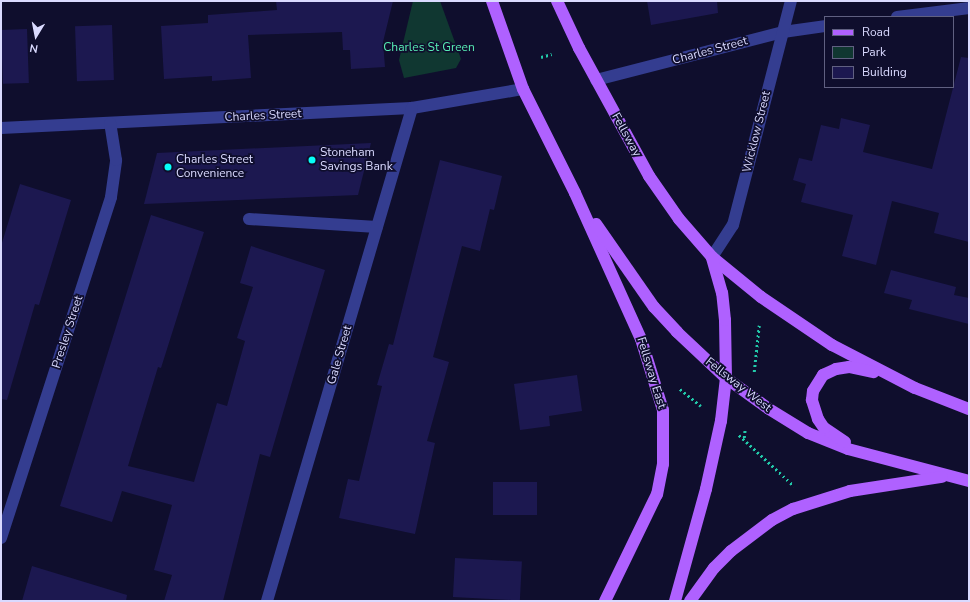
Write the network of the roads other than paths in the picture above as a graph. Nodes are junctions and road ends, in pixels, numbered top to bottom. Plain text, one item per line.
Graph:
1 (492, 1) edge
2 (557, 1) edge
3 (790, 1) edge
4 (969, 8) edge
5 (905, 16) edge
6 (824, 26) edge
7 (783, 32) junction
8 (596, 80) junction
9 (523, 89) junction
10 (412, 108) junction
11 (110, 123) junction
12 (1, 128) edge
13 (575, 193) junction
14 (249, 219) dead end
15 (377, 227) junction
16 (712, 257) junction
17 (726, 378) junction
18 (915, 388) junction
19 (969, 409) edge
20 (866, 455) junction
21 (952, 476) junction
22 (969, 481) edge
23 (1, 538) edge
24 (267, 601) edge
25 (605, 601) edge
26 (675, 601) edge
27 (690, 601) edge

1 - 9 main road
2 - 8 main road, Fellsway
3 - 7 street, Wicklow Street
4 - 5 street
6 - 7 street, Charles Street
7 - 8 street, Charles Street
7 - 16 street, Wicklow Street
8 - 16 main road, Fellsway
9 - 10 street, Charles Street
9 - 13 main road
10 - 11 street, Charles Street
10 - 15 street, Gale Street
11 - 12 street, Charles Street
11 - 23 street, Presley Street
13 - 17 main road, Fellsway West
13 - 25 main road, Fellsway East
14 - 15 street
15 - 24 street, Gale Street
16 - 17 main road
16 - 18 main road
17 - 20 main road, Fellsway West
17 - 26 main road
18 - 19 main road
18 - 20 main road
20 - 21 main road, Fellsway West
21 - 22 main road, Fellsway West
21 - 27 main road

